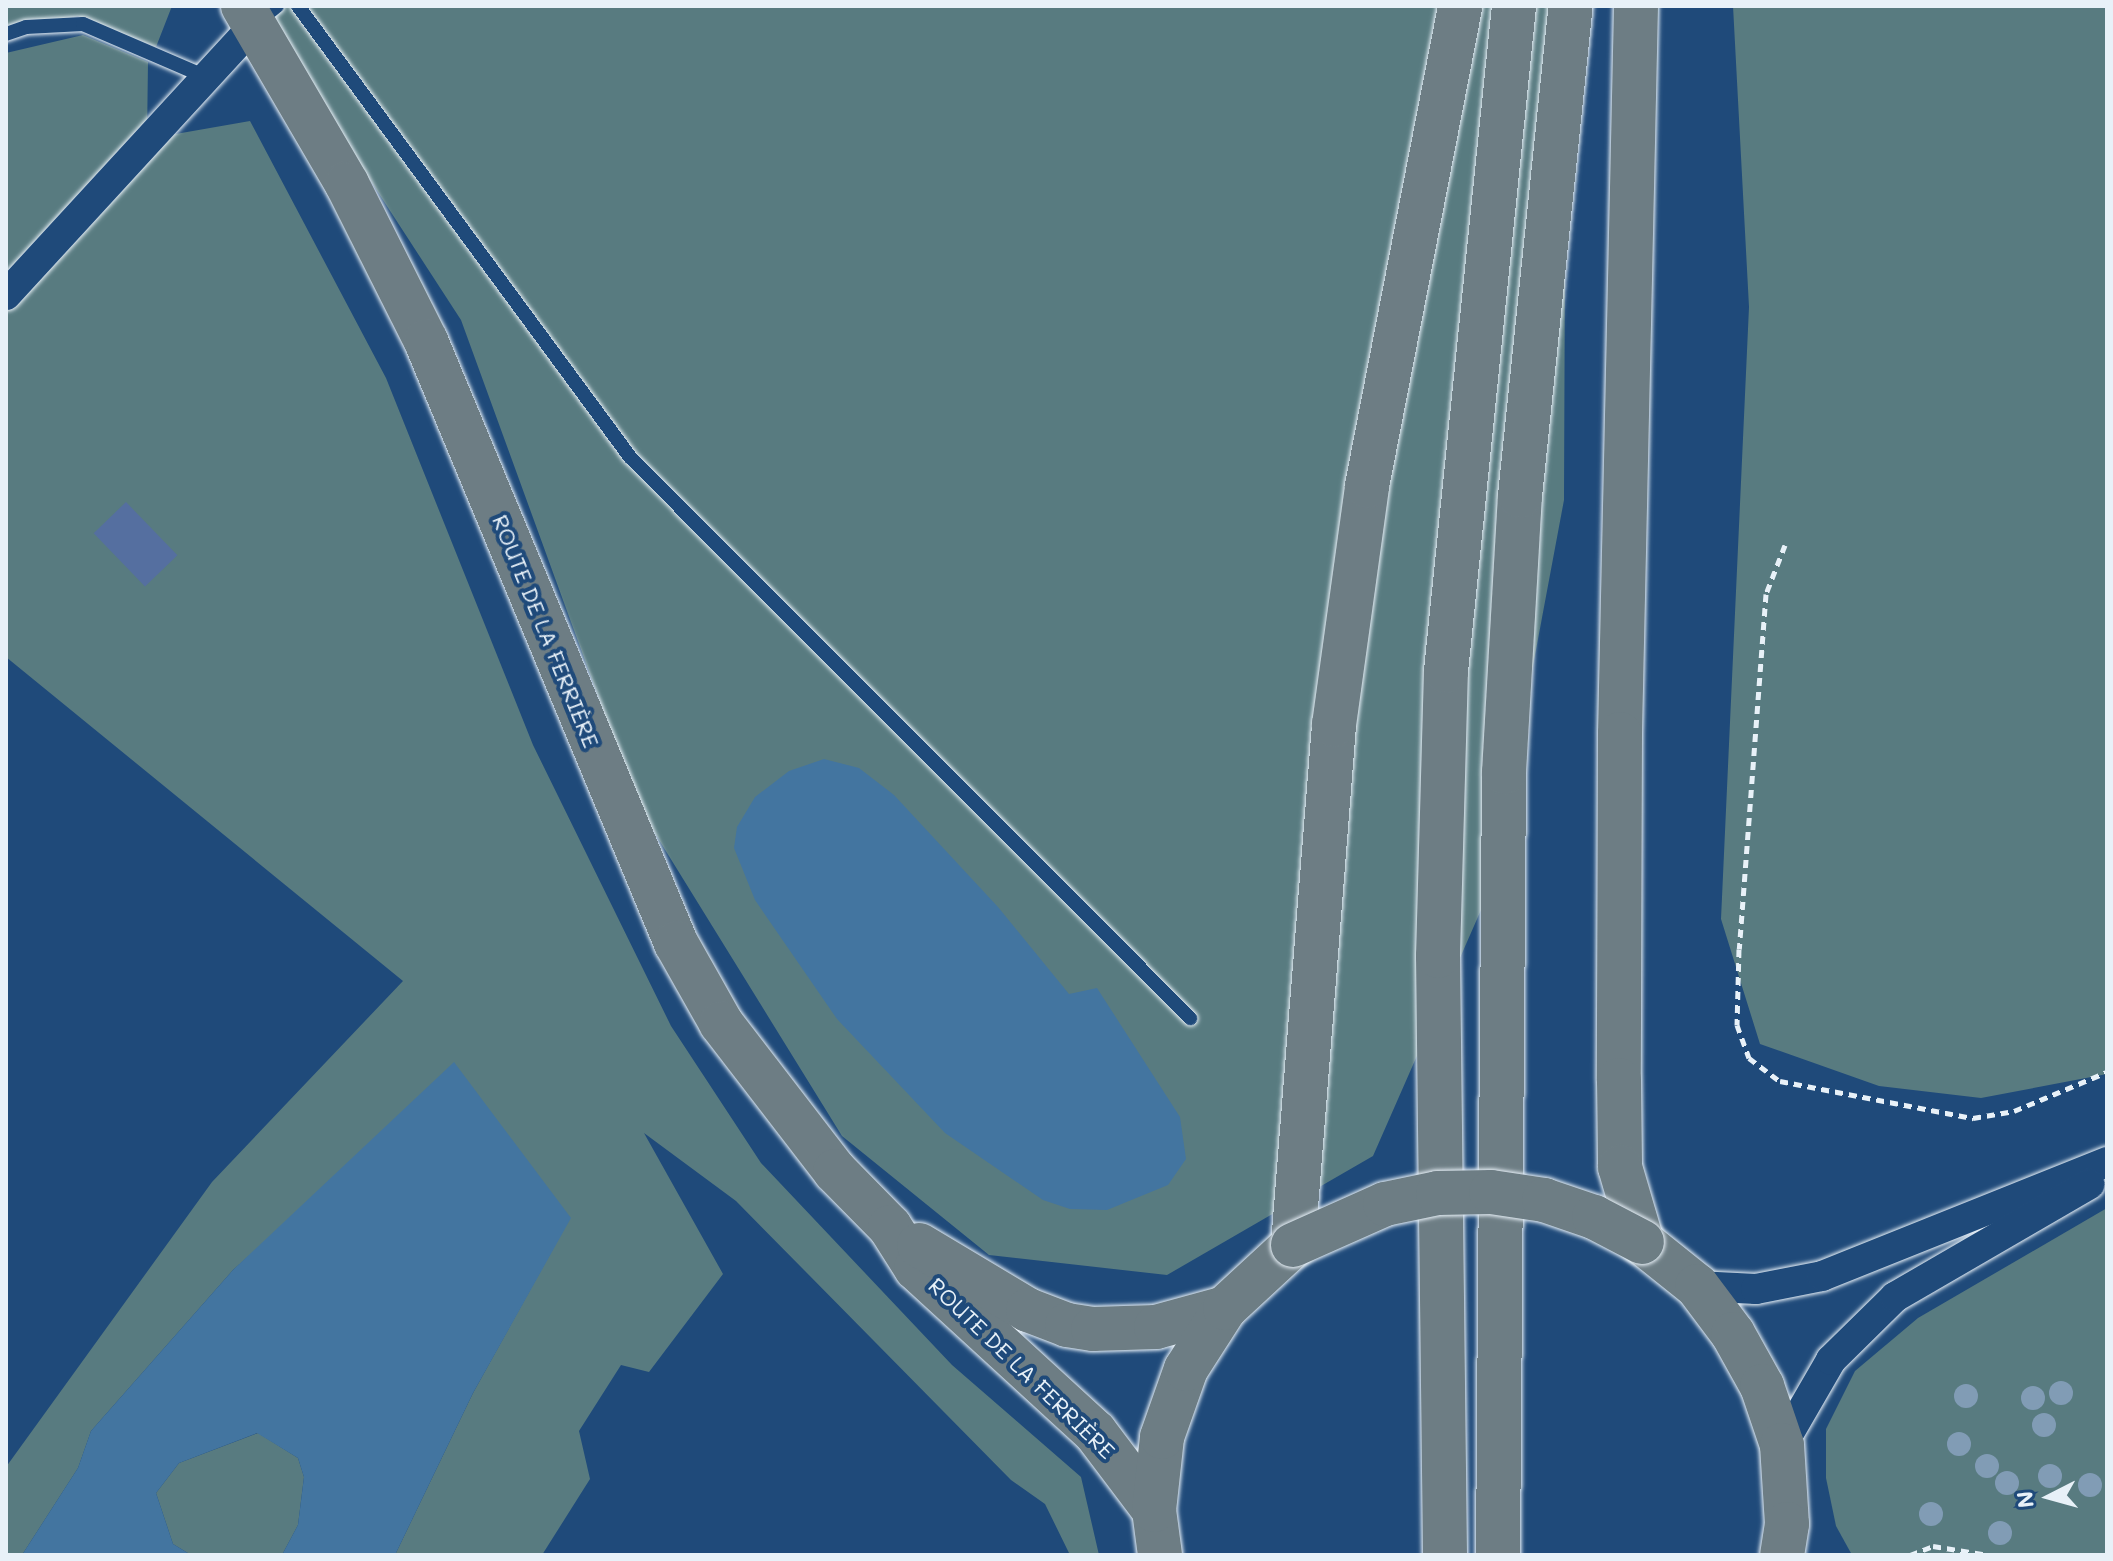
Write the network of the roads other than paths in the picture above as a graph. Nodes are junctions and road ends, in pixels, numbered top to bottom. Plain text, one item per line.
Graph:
1 (298, 6) edge
2 (1460, 6) edge
3 (1514, 6) edge
4 (1571, 6) edge
5 (1636, 6) edge
6 (259, 12) edge
7 (6, 34) edge
8 (206, 78) junction
9 (6, 295) edge
10 (1190, 1018) dead end
11 (2107, 1162) edge
12 (2107, 1174) edge
13 (890, 1227) junction
14 (1642, 1242) junction
15 (1293, 1245) junction
16 (1697, 1286) junction
17 (1225, 1308) junction
18 (1782, 1445) junction
19 (1154, 1510) junction
20 (1794, 1545) edge
21 (1160, 1555) edge
22 (1445, 1555) edge
23 (1498, 1555) edge

1 - 10 lane
2 - 15 main road
3 - 22 main road
4 - 23 main road
5 - 14 main road
6 - 8 street
6 - 13 main road, ROUTE DE LA FERRIÈRE
7 - 8 lane
8 - 9 street
11 - 16 street
12 - 18 street
13 - 17 main road, ROUTE DE LA FERRIÈRE
13 - 19 main road, ROUTE DE LA FERRIÈRE
14 - 15 main road, bridge
14 - 16 main road
15 - 17 main road
16 - 18 main road
17 - 19 main road
18 - 20 main road
19 - 21 main road

